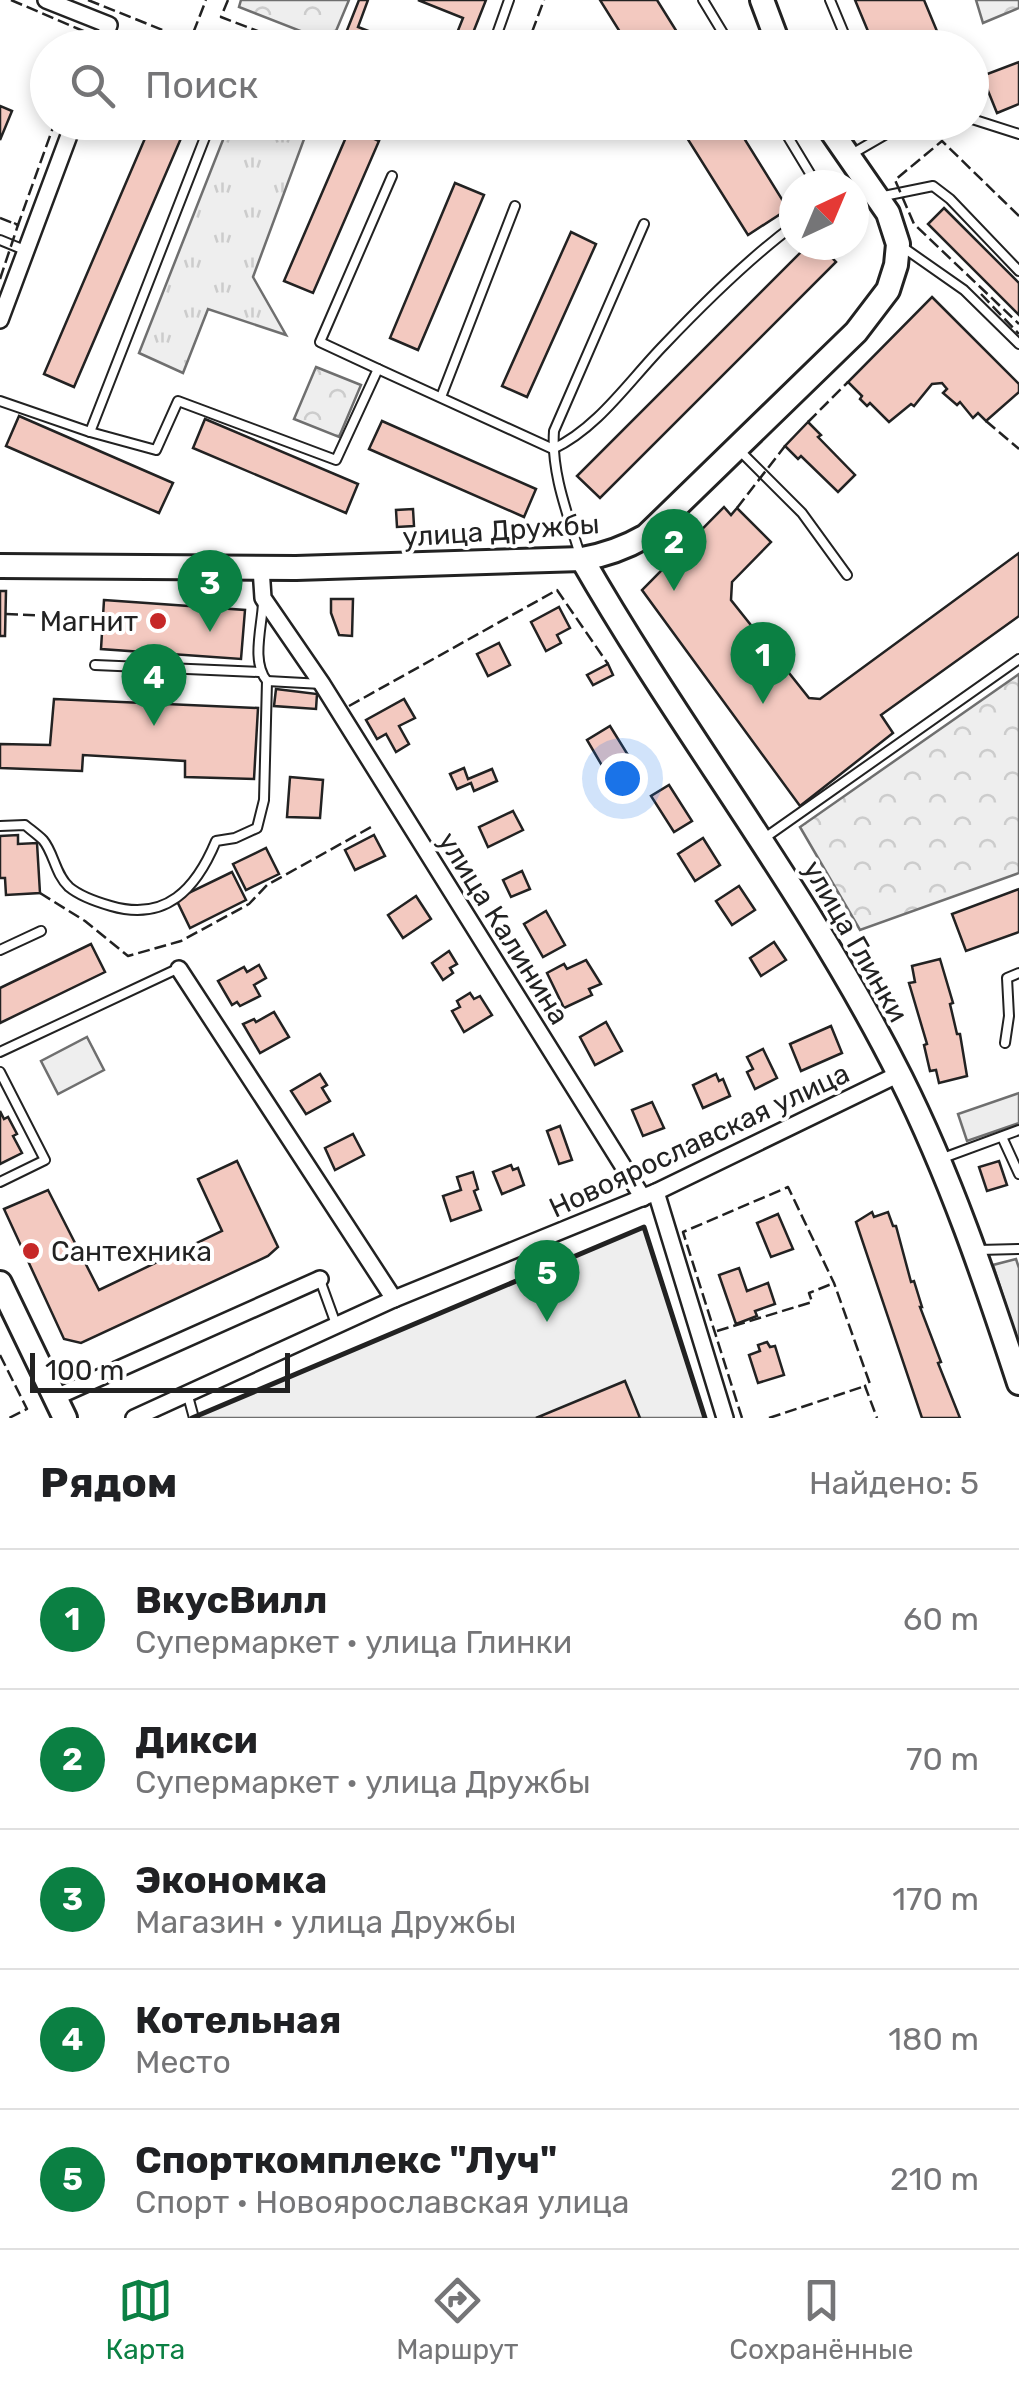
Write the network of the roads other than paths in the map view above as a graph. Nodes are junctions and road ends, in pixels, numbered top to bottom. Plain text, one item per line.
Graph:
1 (46, 0) edge
2 (509, 0) edge
3 (703, 0) edge
4 (830, 0) edge
5 (770, 3) edge
6 (107, 30) edge
7 (498, 30) edge
8 (721, 30) edge
9 (776, 30) edge
10 (842, 30) edge
11 (989, 124) edge
12 (1019, 134) edge
13 (67, 140) edge
14 (204, 140) edge
15 (789, 140) edge
16 (838, 140) edge
17 (876, 140) edge
18 (849, 156) junction
19 (808, 170) edge
20 (854, 170) edge
21 (392, 176) dead end
22 (869, 190) edge
23 (878, 197) junction
24 (515, 206) dead end
25 (644, 224) dead end
26 (779, 236) edge
27 (0, 240) edge
28 (898, 244) junction
29 (27, 252) junction
30 (1019, 271) edge
31 (0, 320) edge
32 (1019, 344) edge
33 (378, 370) junction
34 (441, 398) junction
35 (0, 401) edge
36 (90, 432) junction
37 (552, 449) junction
38 (738, 449) junction
39 (582, 559) junction
40 (0, 566) edge
41 (261, 568) junction
42 (847, 575) dead end
43 (264, 598) junction
44 (1019, 658) edge
45 (95, 665) dead end
46 (259, 672) junction
47 (267, 681) junction
48 (322, 684) junction
49 (0, 826) edge
50 (762, 840) junction
51 (41, 931) dead end
52 (0, 950) edge
53 (178, 969) joint
54 (1019, 974) edge
55 (1005, 1043) dead end
56 (0, 1052) edge
57 (0, 1072) edge
58 (899, 1074) junction
59 (1019, 1130) edge
60 (1002, 1136) junction
61 (940, 1159) junction
62 (1019, 1174) edge
63 (0, 1182) edge
64 (649, 1195) junction
65 (1019, 1248) edge
66 (975, 1250) junction
67 (320, 1279) joint
68 (0, 1283) edge
69 (394, 1299) junction
70 (338, 1327) junction
71 (1019, 1383) edge
72 (188, 1396) junction
73 (60, 1408) edge
74 (134, 1418) edge
75 (194, 1418) edge
76 (725, 1418) edge

1 - 6 street
2 - 7 lane
3 - 8 lane
4 - 10 lane
5 - 9 street
11 - 12 lane
13 - 29 street
14 - 36 lane
15 - 19 lane
16 - 18 street
17 - 18 lane
18 - 20 street
21 - 33 lane
22 - 23 street
23 - 28 street
23 - 30 lane
24 - 34 lane
25 - 37 lane
26 - 37 lane
27 - 29 lane
28 - 32 lane
28 - 38 street, улица Дружбы
29 - 31 street
33 - 34 lane
33 - 36 lane
34 - 37 lane
35 - 36 lane
37 - 39 lane
38 - 39 street, улица Дружбы
38 - 42 lane
39 - 41 street, улица Дружбы
39 - 50 street, улица Глинки
40 - 41 street, улица Дружбы
41 - 43 street
43 - 46 lane
43 - 48 street, улица Калинина
44 - 50 lane
45 - 46 lane
46 - 47 lane
47 - 48 lane
47 - 49 lane
48 - 64 street, улица Калинина
50 - 58 street, улица Глинки
51 - 52 lane
53 - 56 lane
53 - 69 street
54 - 55 lane
57 - 63 lane
58 - 61 street, улица Глинки
58 - 64 street, Новоярославская улица
59 - 60 lane
60 - 61 lane
60 - 62 lane
61 - 66 street, улица Глинки
64 - 69 street, Новоярославская улица
64 - 76 street, улица Калинина
65 - 66 lane
66 - 71 street, улица Глинки
67 - 70 lane
67 - 73 street
68 - 73 street
69 - 70 street, Новоярославская улица
70 - 72 street, Новоярославская улица
72 - 74 street, Новоярославская улица
72 - 75 lane

